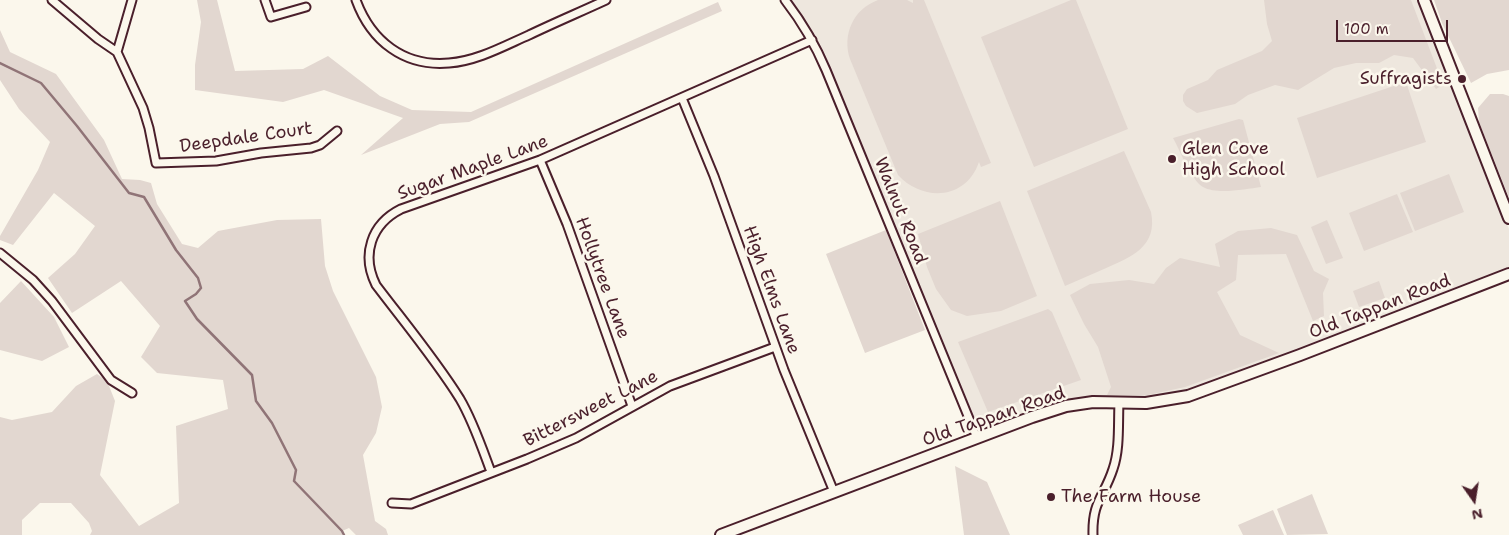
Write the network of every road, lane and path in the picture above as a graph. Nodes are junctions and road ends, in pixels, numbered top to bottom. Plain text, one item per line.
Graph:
1 (52, 0) edge
2 (132, 0) edge
3 (265, 0) edge
4 (356, 0) edge
5 (606, 0) edge
6 (785, 0) edge
7 (1424, 0) edge
8 (306, 7) dead end
9 (812, 40) junction
10 (117, 52) junction
11 (682, 98) junction
12 (337, 131) dead end
13 (540, 160) junction
14 (1509, 218) edge
15 (0, 253) edge
16 (1509, 274) edge
17 (775, 347) junction
18 (132, 393) dead end
19 (1119, 403) junction
20 (632, 406) junction
21 (977, 438) junction
22 (491, 472) junction
23 (834, 492) junction
24 (392, 503) dead end
25 (721, 535) edge
26 (1093, 535) edge

1 - 10 street
2 - 10 street
3 - 8 street
4 - 5 street
6 - 9 street, Walnut Road
7 - 14 street
9 - 11 street, Sugar Maple Lane
9 - 21 street, Walnut Road
10 - 12 street, Deepdale Court
11 - 13 street, Sugar Maple Lane
11 - 17 street, High Elms Lane
13 - 20 street, Hollytree Lane
13 - 22 street, Sugar Maple Lane
15 - 18 street
16 - 19 street, Old Tappan Road
17 - 20 street, Bittersweet Lane
17 - 23 street, High Elms Lane
19 - 21 street, Old Tappan Road
19 - 26 street
20 - 22 street, Bittersweet Lane
21 - 23 street, Old Tappan Road
22 - 24 street, Bittersweet Lane
23 - 25 street, Old Tappan Road

